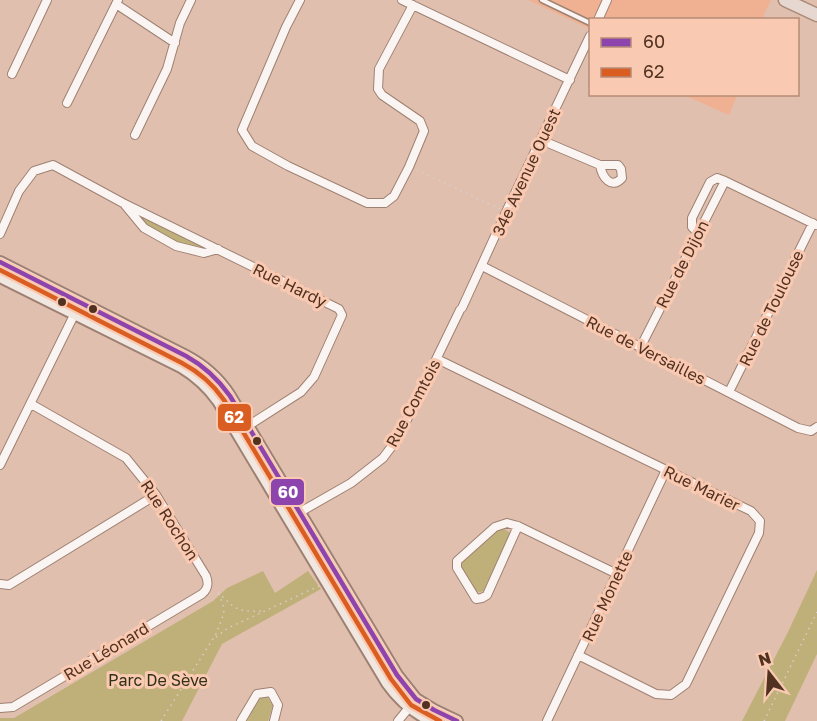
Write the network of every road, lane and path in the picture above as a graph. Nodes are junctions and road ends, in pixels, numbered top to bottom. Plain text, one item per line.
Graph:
1 (47, 0) edge
2 (191, 0) edge
3 (300, 0) edge
4 (402, 0) edge
5 (542, 0) edge
6 (607, 0) edge
7 (117, 2) edge
8 (793, 2) edge
9 (413, 5) junction
10 (817, 15) edge
11 (599, 18) edge
12 (589, 22) edge
13 (589, 40) edge
14 (175, 43) junction
15 (12, 74) dead end
16 (570, 80) junction
17 (67, 103) dead end
18 (135, 135) dead end
19 (541, 140) junction
20 (600, 165) dead end
21 (410, 167) junction
22 (725, 181) junction
23 (123, 203) junction
24 (506, 212) junction
25 (815, 225) edge
26 (698, 233) junction
27 (0, 234) edge
28 (218, 249) junction
29 (0, 262) edge
30 (482, 267) junction
31 (0, 277) edge
32 (81, 303) junction
33 (461, 309) joint
34 (75, 314) junction
35 (640, 348) junction
36 (437, 358) junction
37 (729, 392) junction
38 (31, 404) junction
39 (248, 426) junction
40 (814, 429) edge
41 (237, 433) junction
42 (0, 465) edge
43 (666, 470) junction
44 (156, 495) junction
45 (300, 512) junction
46 (288, 519) junction
47 (518, 526) junction
48 (617, 574) junction
49 (0, 584) edge
50 (322, 585) dead end
51 (208, 586) joint
52 (264, 611) junction
53 (817, 612) edge
54 (213, 640) junction
55 (578, 655) junction
56 (413, 703) junction
57 (0, 708) edge
58 (161, 721) edge
59 (242, 721) edge
60 (274, 721) edge
61 (398, 721) edge
62 (431, 721) edge
63 (457, 721) edge
64 (547, 721) edge
65 (764, 721) edge

1 - 15 street
2 - 14 street
3 - 21 street
4 - 9 street
5 - 12 lane
6 - 11 street
7 - 14 street
7 - 17 street
8 - 10 main road
9 - 16 street
9 - 21 street
13 - 16 street, 34e Avenue Ouest
14 - 18 street
16 - 19 street, 34e Avenue Ouest
19 - 20 street
19 - 24 street, 34e Avenue Ouest
21 - 24 path
22 - 25 street
22 - 26 street, Rue de Dijon
22 - 26 street
23 - 27 street, Rue Hardy
23 - 28 street, Rue Hardy
23 - 28 street, Rue Hardy
24 - 30 street, 34e Avenue Ouest
25 - 37 street, Rue de Toulouse
26 - 35 street, Rue de Dijon
28 - 39 street, Rue Hardy
29 - 32 street
30 - 33 street, 34e Avenue Ouest
30 - 35 street, Rue de Versailles
31 - 34 street
32 - 34 street
32 - 39 street
33 - 36 street, Rue Comtois
34 - 38 street
34 - 41 street
35 - 37 street, Rue de Versailles
36 - 43 street, Rue Marier
36 - 45 street, Rue Comtois
37 - 40 street, Rue de Versailles
38 - 42 street
38 - 44 street, Rue Rochon
39 - 41 street, Rue Hardy
39 - 45 street
41 - 46 street
43 - 48 street, Rue Monette
43 - 55 street, Rue Marier
44 - 49 street
44 - 51 street, Rue Rochon
45 - 46 street, Rue Comtois
45 - 56 street
46 - 56 street
47 - 47 street
47 - 48 street
48 - 55 street, Rue Monette
50 - 52 path
51 - 57 street, Rue Léonard
52 - 54 path
52 - 54 path
53 - 65 path
54 - 58 path
55 - 64 street, Rue Monette
56 - 61 street
56 - 62 street
56 - 63 street
59 - 60 street

